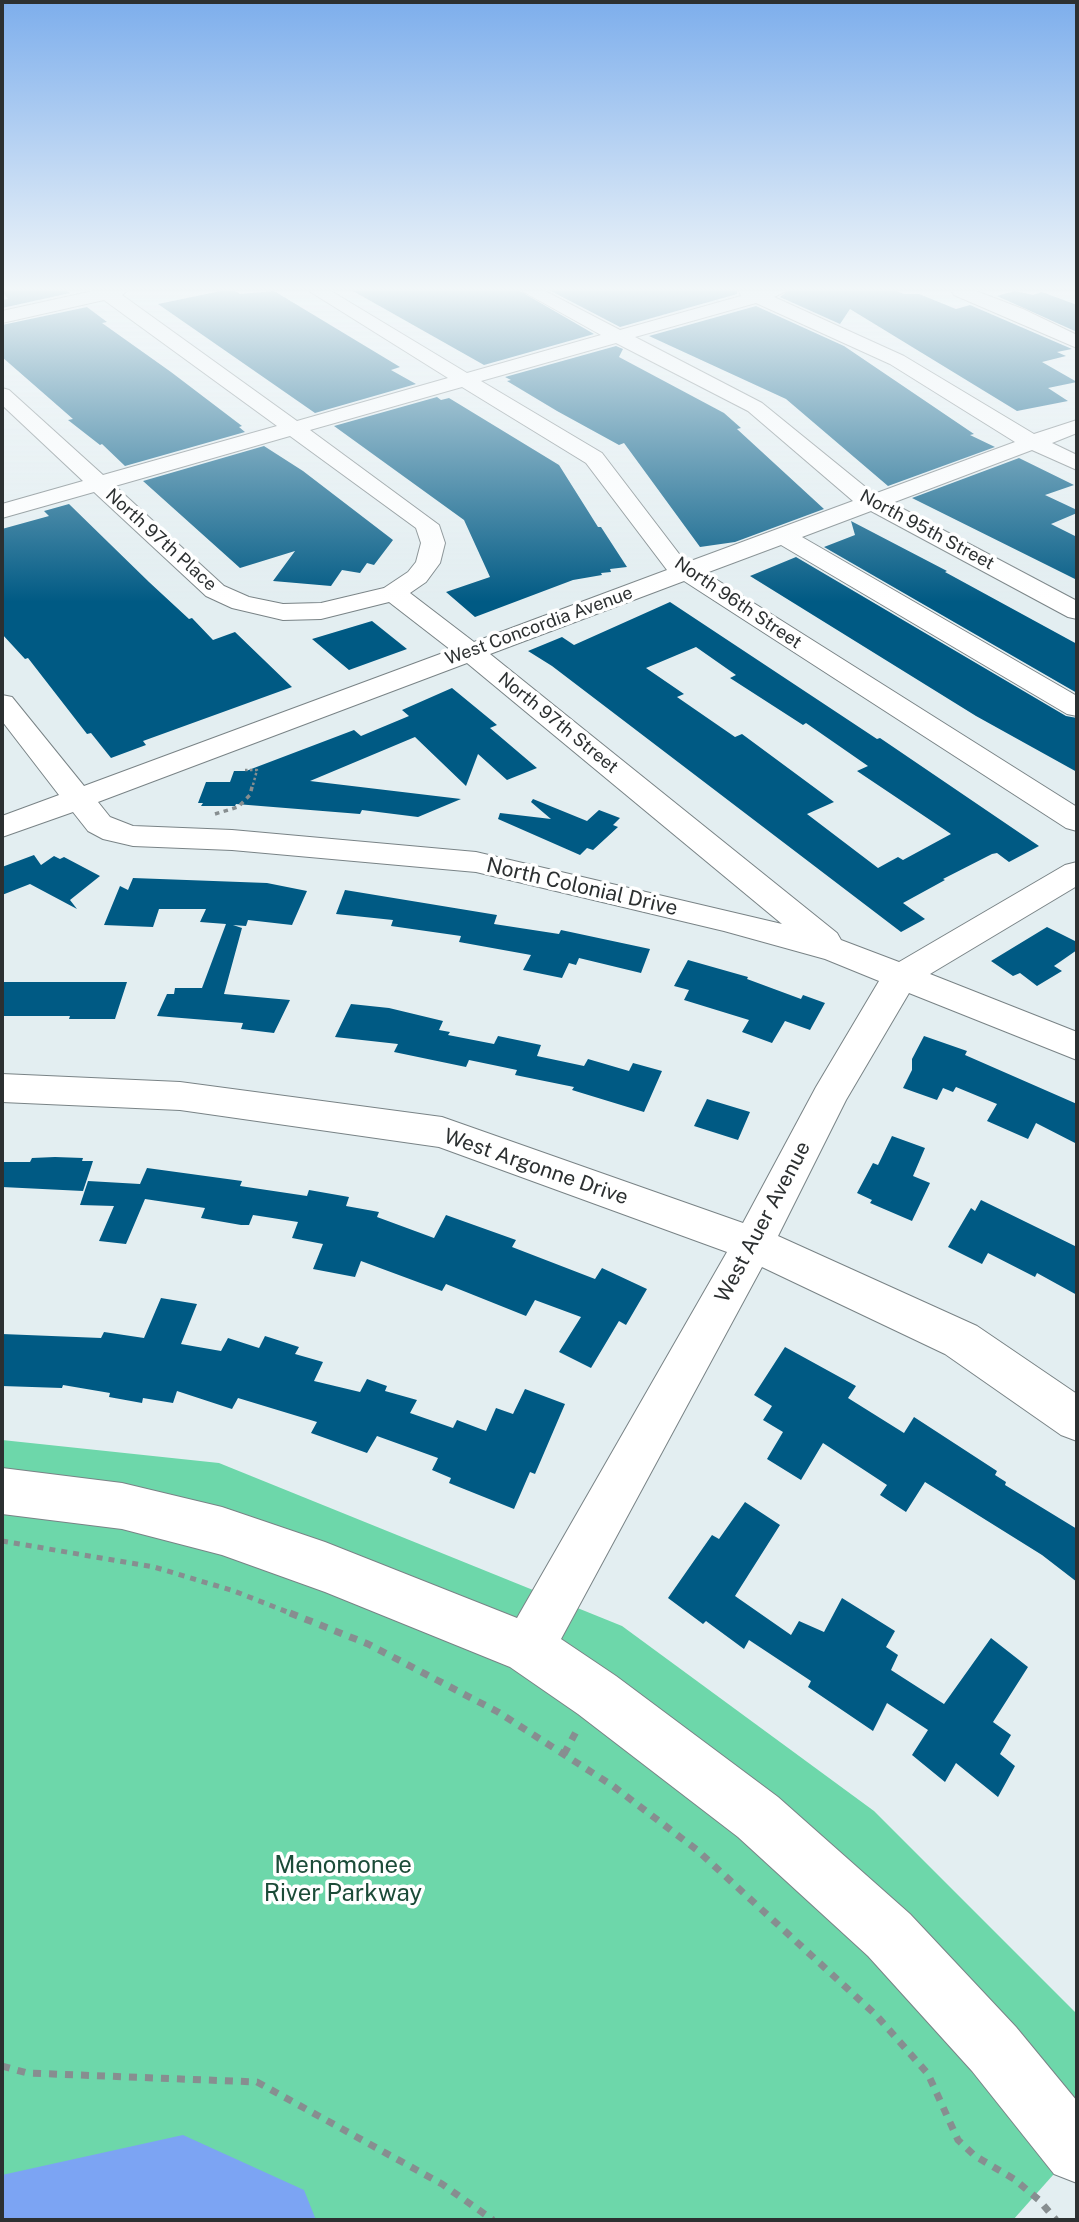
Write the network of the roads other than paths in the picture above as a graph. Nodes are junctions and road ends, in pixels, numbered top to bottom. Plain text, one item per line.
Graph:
1 (3, 395) edge
2 (246, 395) edge
3 (410, 395) edge
4 (490, 395) edge
5 (732, 395) edge
6 (954, 395) edge
7 (1077, 426) edge
8 (292, 429) junction
9 (1033, 443) junction
10 (1077, 463) edge
11 (97, 484) junction
12 (873, 503) junction
13 (2, 511) edge
14 (783, 536) junction
15 (685, 572) junction
16 (393, 593) junction
17 (1077, 611) edge
18 (470, 652) junction
19 (2, 703) edge
20 (1077, 708) edge
21 (78, 798) junction
22 (1077, 821) edge
23 (2, 827) edge
24 (1077, 872) edge
25 (836, 950) junction
26 (902, 977) junction
27 (1077, 1046) edge
28 (2, 1088) edge
29 (753, 1244) junction
30 (1077, 1420) edge
31 (2, 1491) edge
32 (528, 1648) junction
33 (1077, 2151) edge

1 - 11 street, North 97th Place
2 - 8 street
3 - 8 street
4 - 15 street, North 96th Street
5 - 12 street, North 95th Street
6 - 9 street
7 - 9 street, West Concordia Avenue
8 - 11 street
8 - 16 street
9 - 10 street
9 - 12 street, West Concordia Avenue
11 - 13 street
11 - 16 street, North 97th Place
12 - 14 street, West Concordia Avenue
12 - 17 street, North 95th Street
14 - 15 street, West Concordia Avenue
14 - 20 street
15 - 18 street, West Concordia Avenue
15 - 22 street, North 96th Street
16 - 18 street, North 97th Street
18 - 21 street, West Concordia Avenue
18 - 25 street, North 97th Street
19 - 21 street, North Colonial Drive
21 - 23 street, West Concordia Avenue
21 - 25 street, North Colonial Drive
24 - 26 street, West Auer Avenue
25 - 26 street, North Colonial Drive
26 - 27 street, North Colonial Drive
26 - 29 street, West Auer Avenue
28 - 29 street, West Argonne Drive
29 - 30 street, West Argonne Drive
29 - 32 street, West Auer Avenue
31 - 32 street
32 - 33 street

